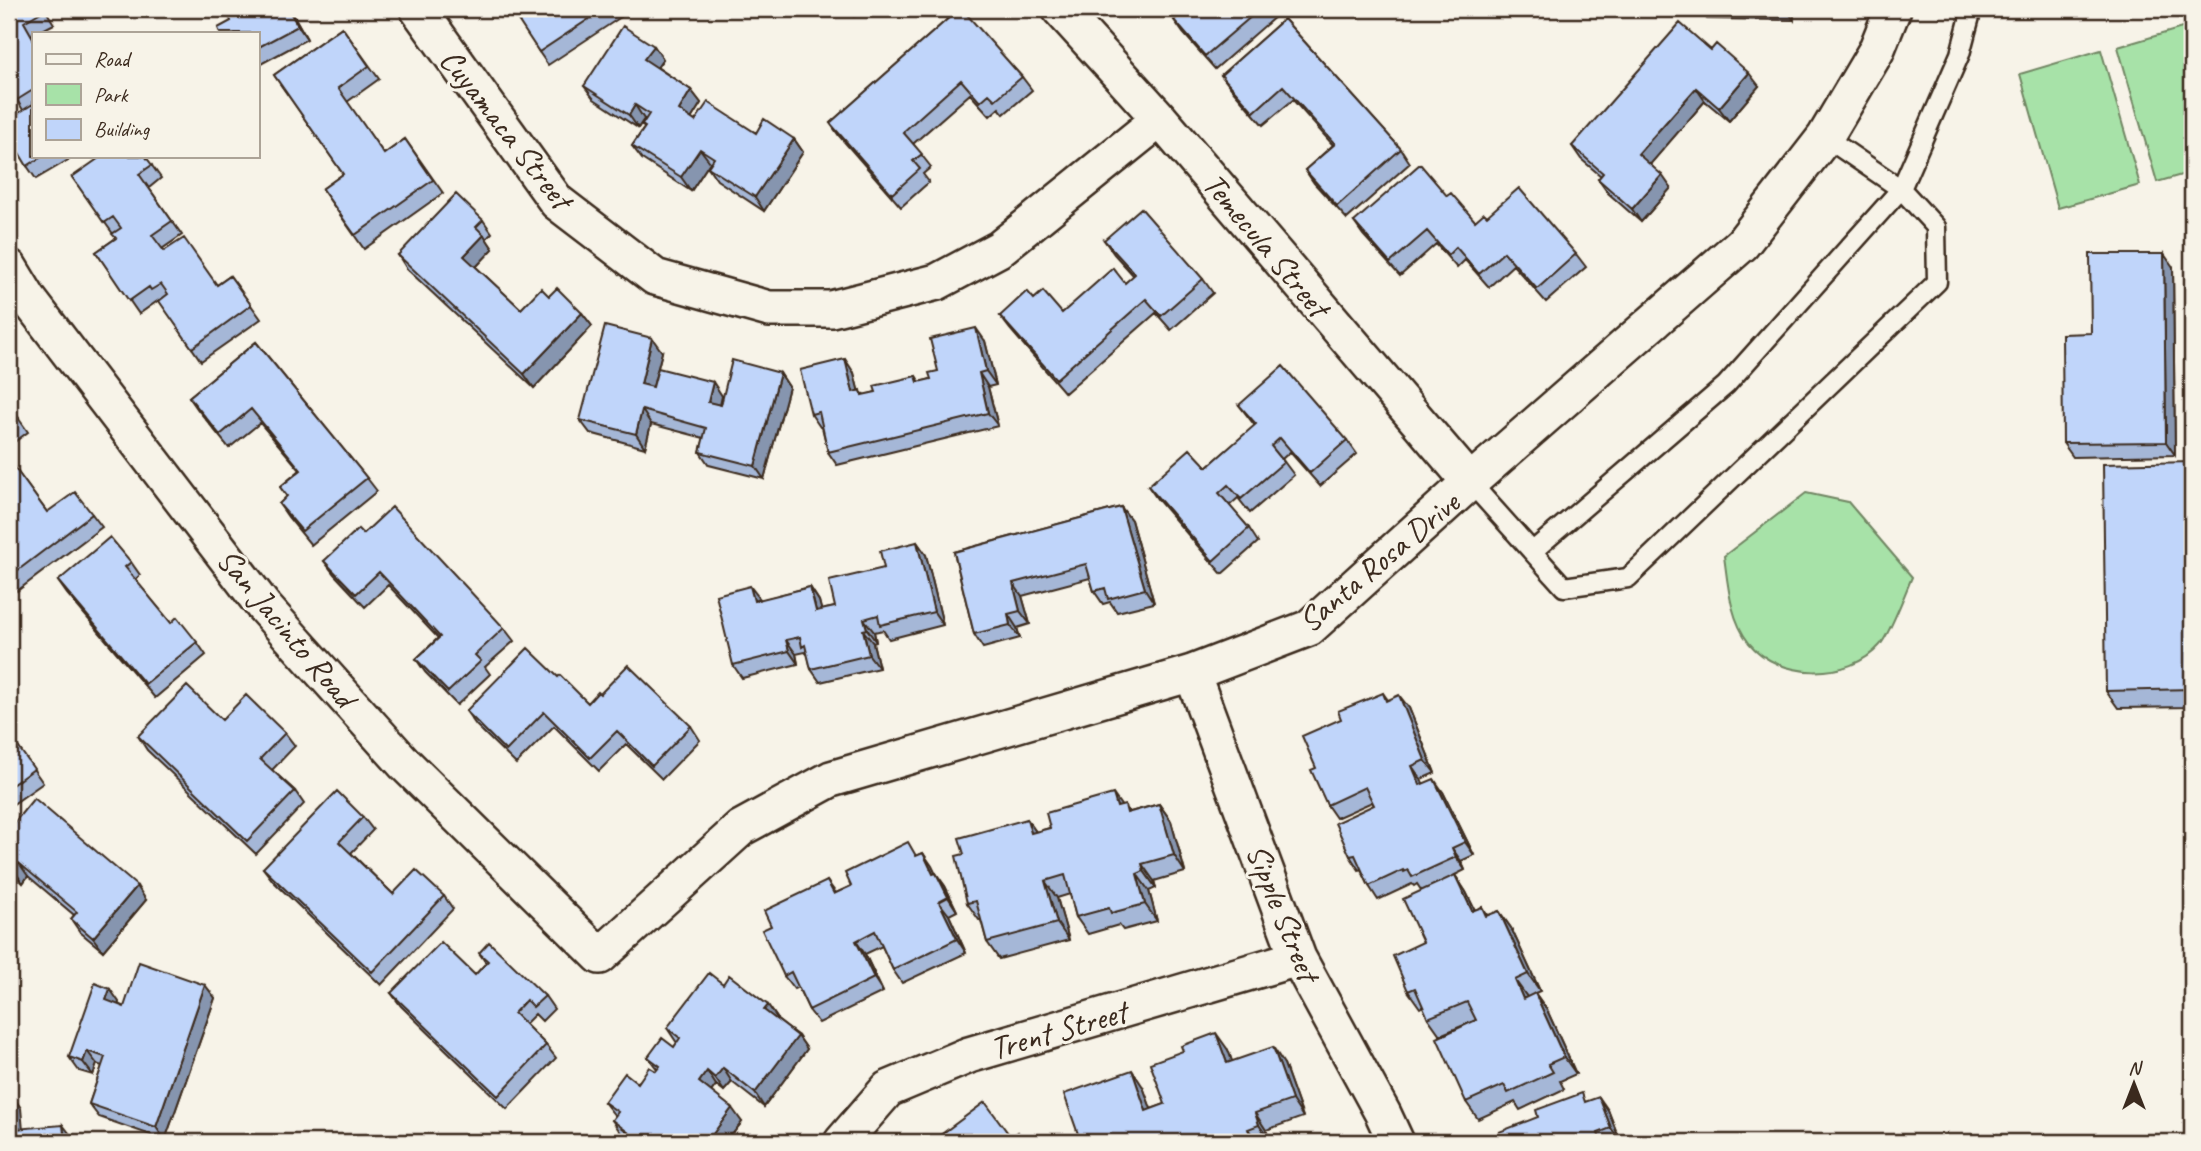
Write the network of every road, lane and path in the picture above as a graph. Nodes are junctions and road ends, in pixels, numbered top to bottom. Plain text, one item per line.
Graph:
1 (418, 9) edge
2 (1060, 9) edge
3 (1893, 9) edge
4 (1972, 9) edge
5 (1160, 119) junction
6 (1825, 137) junction
7 (1901, 190) junction
8 (9, 267) edge
9 (1470, 482) junction
10 (1533, 551) junction
11 (1192, 673) junction
12 (600, 956) joint
13 (1298, 958) junction
14 (842, 1142) edge
15 (1396, 1142) edge

1 - 5 street, Cuyamaca Street
2 - 5 street, Temecula Street
3 - 6 street, Santa Rosa Drive
4 - 7 lane
5 - 9 street, Temecula Street
6 - 7 lane
6 - 9 street, Santa Rosa Drive
7 - 10 lane
7 - 10 lane
8 - 12 street, San Jacinto Road
9 - 10 lane
9 - 11 street, Santa Rosa Drive
11 - 12 street, Santa Rosa Drive
11 - 13 street, Sipple Street
13 - 14 street, Trent Street
13 - 15 street, Sipple Street

